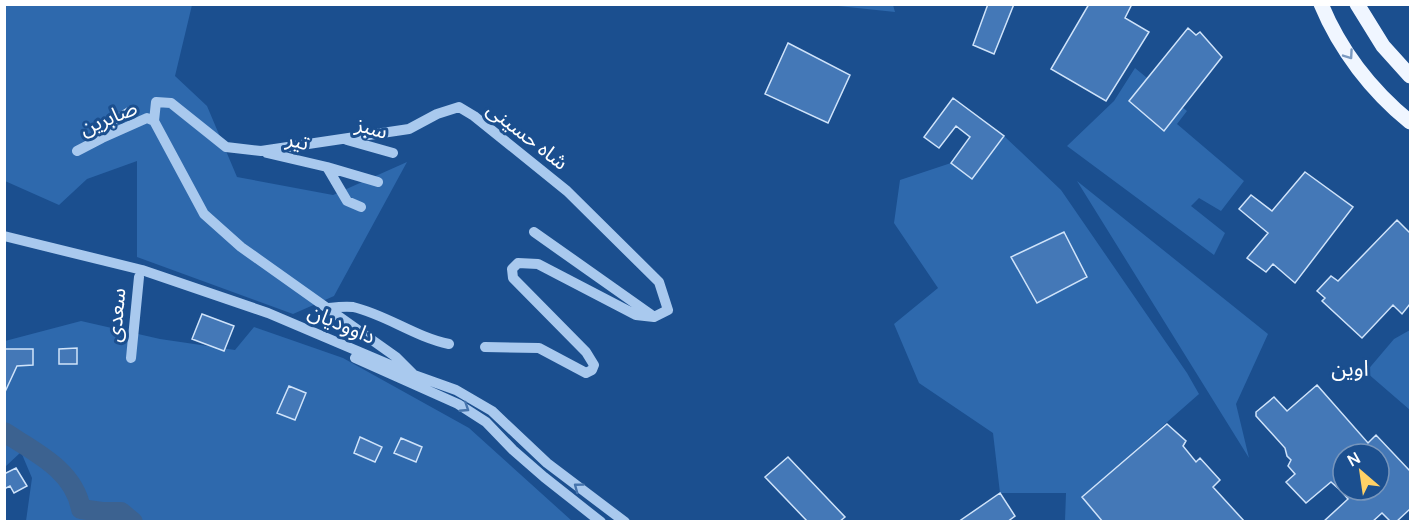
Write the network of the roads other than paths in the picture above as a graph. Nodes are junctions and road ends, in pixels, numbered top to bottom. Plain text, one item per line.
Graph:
1 (1321, 4) edge
2 (1357, 4) edge
3 (1410, 76) edge
4 (154, 121) junction
5 (1410, 122) edge
6 (341, 138) junction
7 (77, 151) dead end
8 (261, 151) junction
9 (393, 153) dead end
10 (327, 167) junction
11 (378, 183) dead end
12 (361, 207) dead end
13 (534, 232) dead end
14 (4, 236) edge
15 (4, 243) edge
16 (138, 277) junction
17 (329, 308) junction
18 (654, 317) junction
19 (449, 344) dead end
20 (485, 347) dead end
21 (131, 358) dead end
22 (413, 379) junction
23 (601, 522) edge
24 (625, 522) edge

1 -> 5 main road
2 - 3 main road
4 - 7 street, صابرین
4 - 8 street, شاه حسینی
4 - 17 street
6 - 8 street, شاه حسینی
6 - 9 street, سبز
6 - 18 street, شاه حسینی
8 - 10 street, تیر
10 - 11 street, تیر
10 - 12 street, تیر
13 - 18 street
14 - 22 street, داوودیان
15 - 16 street, داوودیان
16 - 21 street, سعدی
16 - 22 street, داوودیان
17 - 19 street
17 - 22 street
18 - 20 street
22 -> 23 street, داوودیان
24 -> 22 street, داوودیان

